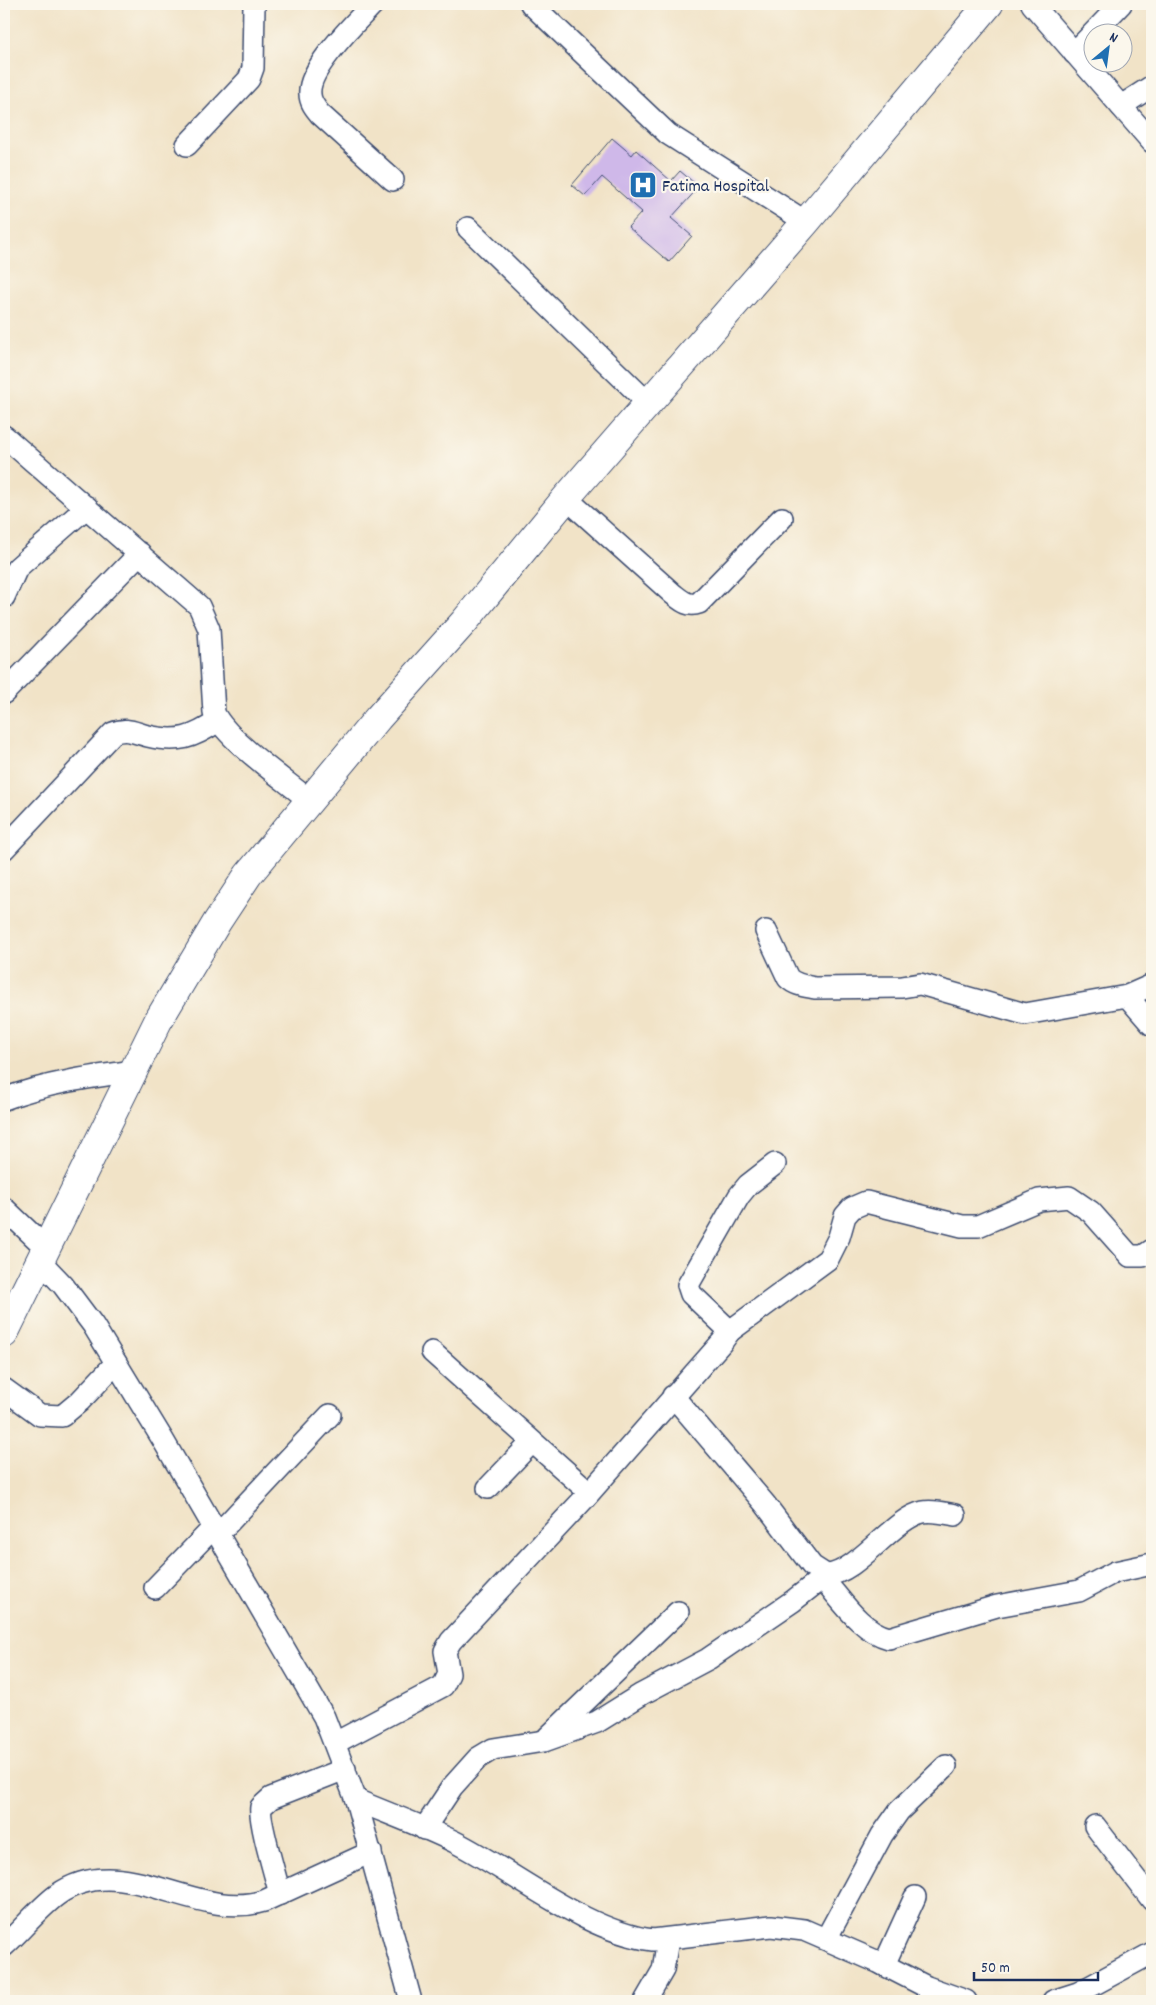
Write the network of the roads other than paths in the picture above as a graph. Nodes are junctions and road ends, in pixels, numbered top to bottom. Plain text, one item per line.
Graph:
1 (254, 4) edge
2 (373, 4) edge
3 (531, 4) edge
4 (989, 4) edge
5 (1032, 4) edge
6 (1121, 4) edge
7 (1074, 53) junction
8 (1152, 86) edge
9 (1121, 106) junction
10 (1152, 142) edge
11 (187, 145) dead end
12 (392, 180) dead end
13 (806, 222) junction
14 (468, 228) dead end
15 (649, 404) junction
16 (4, 436) edge
17 (566, 498) junction
18 (86, 507) junction
19 (782, 518) dead end
20 (140, 553) junction
21 (4, 597) edge
22 (4, 693) edge
23 (218, 721) junction
24 (310, 801) junction
25 (4, 849) edge
26 (766, 931) dead end
27 (1152, 985) edge
28 (1127, 996) junction
29 (1152, 1025) edge
30 (134, 1072) junction
31 (4, 1099) edge
32 (775, 1164) dead end
33 (4, 1208) edge
34 (1152, 1250) edge
35 (42, 1253) junction
36 (730, 1331) junction
37 (4, 1334) edge
38 (432, 1352) dead end
39 (116, 1363) junction
40 (4, 1389) edge
41 (673, 1396) junction
42 (330, 1415) dead end
43 (532, 1442) junction
44 (488, 1488) dead end
45 (589, 1492) junction
46 (954, 1514) dead end
47 (216, 1531) junction
48 (1152, 1564) edge
49 (824, 1576) junction
50 (155, 1588) dead end
51 (678, 1612) dead end
52 (544, 1741) junction
53 (334, 1743) junction
54 (946, 1766) dead end
55 (344, 1769) junction
56 (356, 1800) junction
57 (1095, 1826) dead end
58 (424, 1829) junction
59 (371, 1852) junction
60 (280, 1894) junction
61 (915, 1897) dead end
62 (1152, 1900) edge
63 (668, 1939) junction
64 (826, 1939) junction
65 (4, 1946) edge
66 (1152, 1953) edge
67 (884, 1965) junction
68 (929, 1995) edge
69 (412, 2001) edge
70 (645, 2001) edge
71 (966, 2001) edge
72 (1053, 2001) edge

1 - 11 street
2 - 12 street
3 - 13 street
4 - 13 main road
5 - 7 street
6 - 7 street
7 - 9 street
8 - 9 street
9 - 10 street
13 - 15 main road
14 - 15 street
15 - 17 main road
16 - 18 street
17 - 19 street
17 - 24 main road
18 - 20 street
18 - 21 street
20 - 22 street
20 - 23 street
23 - 24 street
23 - 25 street
24 - 30 main road
26 - 28 street
27 - 28 street
28 - 29 street
30 - 31 street
30 - 35 main road
32 - 36 street
33 - 35 street
34 - 36 street
35 - 37 main road
35 - 39 street
36 - 41 street
38 - 43 street
39 - 40 street
39 - 47 street
41 - 45 street
41 - 49 street
42 - 47 street
43 - 44 street
43 - 45 street
45 - 53 street
46 - 49 street
47 - 50 street
47 - 53 street
48 - 49 street
49 - 52 street
51 - 52 street
52 - 58 street
53 - 55 street
54 - 64 street
55 - 56 street
55 - 60 street
56 - 58 street
56 - 59 street
57 - 62 street
58 - 63 street
59 - 60 street
59 - 69 street
60 - 65 street
61 - 67 street
63 - 64 street
63 - 70 street
64 - 67 street
66 - 72 street
67 - 68 street
68 - 71 street

